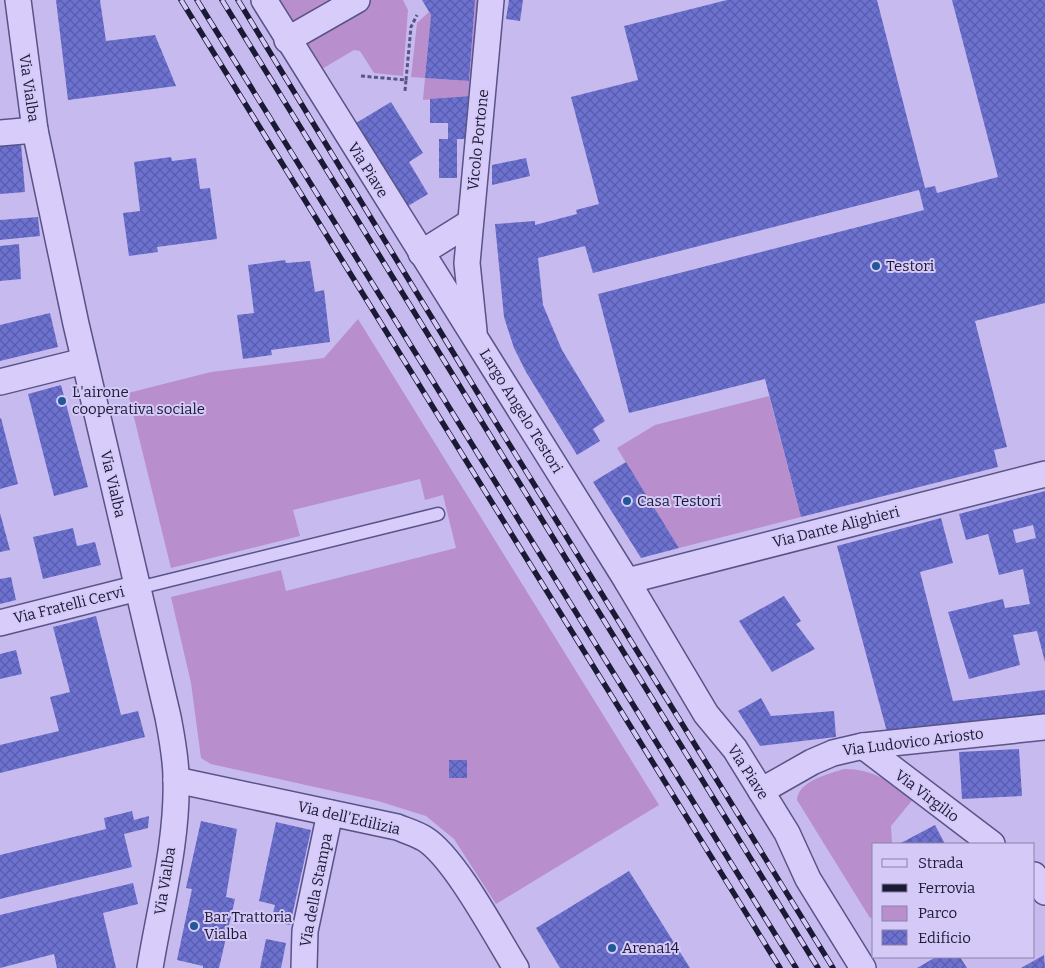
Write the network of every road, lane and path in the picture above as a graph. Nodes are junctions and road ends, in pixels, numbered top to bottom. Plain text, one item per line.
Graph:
1 (18, 0) edge
2 (264, 0) edge
3 (357, 0) edge
4 (491, 0) edge
5 (417, 14) dead end
6 (287, 40) junction
7 (361, 76) dead end
8 (406, 80) junction
9 (405, 91) dead end
10 (35, 130) junction
11 (0, 133) edge
12 (469, 223) junction
13 (420, 253) junction
14 (476, 338) junction
15 (84, 361) junction
16 (0, 382) edge
17 (1045, 474) edge
18 (438, 514) dead end
19 (627, 581) junction
20 (138, 588) junction
21 (0, 623) edge
22 (1045, 727) edge
23 (863, 746) junction
24 (176, 780) junction
25 (761, 791) junction
26 (330, 813) junction
27 (991, 843) edge
28 (1035, 876) edge
29 (1045, 892) edge
30 (150, 968) edge
31 (304, 968) edge
32 (516, 968) edge
33 (862, 968) edge

1 - 10 street, Via Vialba
2 - 6 street, Via Piave
3 - 6 street
4 - 12 street, Vicolo Portone
5 - 8 path
6 - 13 street, Via Piave
7 - 8 path
8 - 9 path
10 - 11 street
10 - 15 street, Via Vialba
12 - 13 street
12 - 14 street, Largo Angelo Testori
13 - 14 street, Via Piave
14 - 19 street, Largo Angelo Testori
15 - 16 street
15 - 20 street, Via Vialba
17 - 19 street, Via Dante Alighieri
18 - 20 lane
19 - 25 street, Via Piave
20 - 21 street, Via Fratelli Cervi
20 - 24 street, Via Vialba
22 - 23 street, Via Ludovico Ariosto
23 - 25 street, Via Ludovico Ariosto
23 - 27 street, Via Virgilio
24 - 26 street, Via dell'Edilizia
24 - 30 street, Via Vialba
25 - 33 street, Via Piave
26 - 31 street, Via della Stampa
26 - 32 street, Via dell'Edilizia
28 - 29 street

